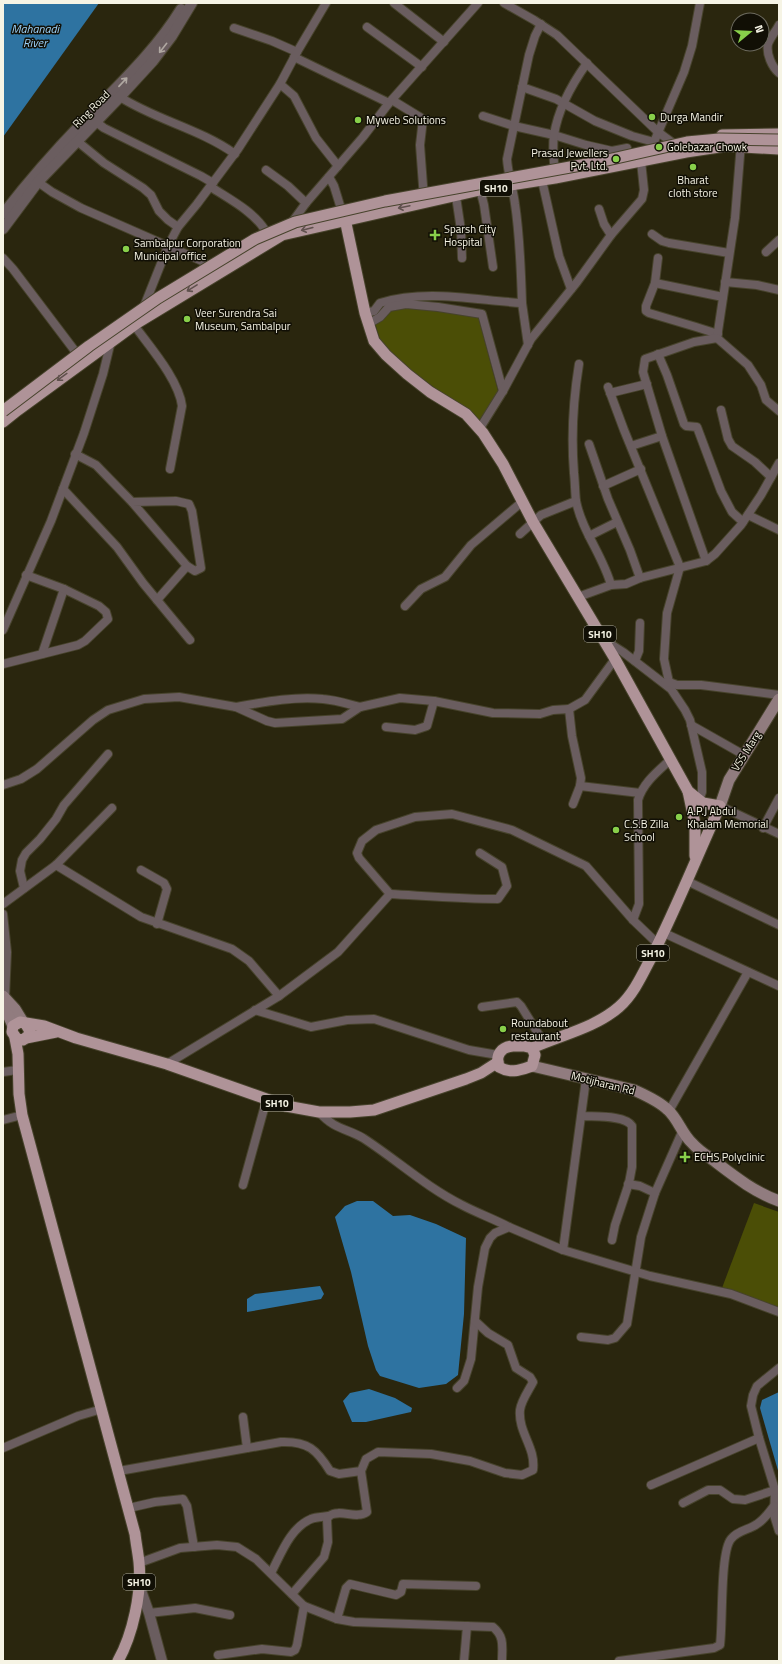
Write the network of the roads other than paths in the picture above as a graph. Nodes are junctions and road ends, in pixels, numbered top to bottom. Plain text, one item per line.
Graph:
1 (184, 3) edge
2 (192, 3) edge
3 (326, 3) edge
4 (394, 3) edge
5 (478, 3) edge
6 (504, 3) edge
7 (700, 3) edge
8 (541, 24) junction
9 (779, 25) edge
10 (367, 27) dead end
11 (234, 28) dead end
12 (444, 42) junction
13 (295, 55) junction
14 (587, 63) junction
15 (422, 67) junction
16 (779, 73) edge
17 (280, 84) junction
18 (522, 87) junction
19 (120, 97) junction
20 (391, 102) junction
21 (563, 104) junction
22 (484, 116) dead end
23 (96, 122) junction
24 (514, 126) junction
25 (658, 132) junction
26 (742, 134) junction
27 (779, 134) edge
28 (554, 135) junction
29 (779, 140) edge
30 (77, 141) junction
31 (670, 141) junction
32 (653, 144) junction
33 (741, 146) junction
34 (779, 149) edge
35 (628, 151) junction
36 (686, 152) junction
37 (235, 154) junction
38 (640, 161) junction
39 (338, 166) junction
40 (554, 166) junction
41 (540, 168) junction
42 (266, 170) dead end
43 (508, 173) junction
44 (329, 177) junction
45 (556, 178) junction
46 (478, 179) junction
47 (542, 180) junction
48 (38, 182) junction
49 (453, 184) junction
50 (212, 185) junction
51 (511, 185) junction
52 (424, 189) junction
53 (480, 190) junction
54 (456, 196) junction
55 (306, 203) junction
56 (424, 203) junction
57 (340, 206) junction
58 (599, 209) dead end
59 (3, 214) edge
60 (296, 216) junction
61 (345, 219) junction
62 (178, 227) junction
63 (3, 229) edge
64 (265, 230) junction
65 (282, 234) junction
66 (652, 234) dead end
67 (611, 235) junction
68 (779, 240) edge
69 (168, 246) junction
70 (766, 252) dead end
71 (729, 253) junction
72 (3, 258) edge
73 (462, 258) dead end
74 (658, 258) dead end
75 (205, 264) junction
76 (493, 267) dead end
77 (216, 273) junction
78 (725, 282) junction
79 (655, 283) junction
80 (571, 289) junction
81 (779, 290) edge
82 (723, 297) junction
83 (145, 302) junction
84 (522, 303) junction
85 (366, 319) junction
86 (136, 324) junction
87 (718, 336) junction
88 (111, 341) junction
89 (528, 345) junction
90 (76, 352) junction
91 (658, 354) junction
92 (83, 362) junction
93 (579, 364) dead end
94 (647, 384) junction
95 (503, 391) junction
96 (3, 406) edge
97 (721, 410) dead end
98 (3, 411) edge
99 (779, 411) edge
100 (3, 422) edge
101 (481, 430) junction
102 (662, 436) junction
103 (589, 444) dead end
104 (631, 446) junction
105 (75, 454) junction
106 (779, 463) edge
107 (170, 469) dead end
108 (641, 469) junction
109 (771, 477) junction
110 (603, 486) junction
111 (63, 489) junction
112 (523, 501) junction
113 (576, 501) junction
114 (132, 502) junction
115 (746, 518) junction
116 (533, 522) junction
117 (617, 522) junction
118 (779, 530) edge
119 (520, 534) dead end
120 (589, 536) junction
121 (706, 561) junction
122 (187, 566) junction
123 (680, 567) junction
124 (26, 575) junction
125 (640, 578) junction
126 (611, 585) junction
127 (64, 589) junction
128 (578, 597) junction
129 (157, 600) junction
130 (405, 606) dead end
131 (640, 623) dead end
132 (3, 630) edge
133 (602, 638) junction
134 (190, 640) dead end
135 (42, 654) junction
136 (615, 659) junction
137 (635, 661) junction
138 (3, 664) edge
139 (666, 683) junction
140 (779, 695) edge
141 (779, 699) edge
142 (434, 701) junction
143 (236, 707) junction
144 (360, 707) junction
145 (569, 710) junction
146 (779, 713) edge
147 (691, 724) junction
148 (386, 727) dead end
149 (108, 754) dead end
150 (744, 755) junction
151 (670, 760) junction
152 (3, 785) edge
153 (580, 786) junction
154 (688, 791) junction
155 (640, 793) junction
156 (779, 798) edge
157 (699, 800) junction
158 (722, 802) junction
159 (573, 804) dead end
160 (112, 808) dead end
161 (763, 828) junction
162 (779, 834) edge
163 (480, 853) dead end
164 (695, 861) junction
165 (56, 865) junction
166 (140, 870) dead end
167 (687, 881) junction
168 (24, 888) junction
169 (390, 894) junction
170 (3, 904) edge
171 (3, 914) edge
172 (633, 920) junction
173 (157, 924) junction
174 (779, 925) edge
175 (664, 933) junction
176 (658, 944) junction
177 (748, 972) junction
178 (779, 986) edge
179 (279, 996) junction
180 (4, 998) edge
181 (482, 1007) dead end
182 (3, 1010) edge
183 (254, 1010) junction
184 (20, 1024) junction
185 (57, 1032) junction
186 (21, 1039) junction
187 (544, 1043) junction
188 (532, 1048) junction
189 (498, 1059) junction
190 (167, 1064) junction
191 (532, 1066) junction
192 (17, 1070) junction
193 (3, 1072) edge
194 (586, 1079) junction
195 (267, 1098) junction
196 (669, 1111) junction
197 (320, 1112) junction
198 (22, 1115) junction
199 (582, 1116) junction
200 (3, 1120) edge
201 (682, 1132) junction
202 (628, 1184) junction
203 (243, 1185) dead end
204 (655, 1193) junction
205 (779, 1201) edge
206 (509, 1227) junction
207 (612, 1240) dead end
208 (563, 1250) junction
209 (635, 1272) junction
210 (779, 1312) edge
211 (475, 1321) junction
212 (581, 1337) dead end
213 (779, 1368) edge
214 (457, 1388) dead end
215 (102, 1410) junction
216 (243, 1417) dead end
217 (759, 1438) junction
218 (3, 1448) edge
219 (247, 1448) junction
220 (119, 1471) junction
221 (361, 1471) junction
222 (651, 1485) dead end
223 (775, 1490) junction
224 (683, 1503) dead end
225 (128, 1505) junction
226 (774, 1506) junction
227 (329, 1516) junction
228 (779, 1532) edge
229 (194, 1547) junction
230 (139, 1563) junction
231 (271, 1573) junction
232 (139, 1585) junction
233 (476, 1586) dead end
234 (292, 1594) junction
235 (304, 1606) junction
236 (149, 1613) junction
237 (230, 1615) dead end
238 (337, 1619) junction
239 (467, 1626) junction
240 (218, 1655) dead end
241 (118, 1661) edge
242 (162, 1661) edge
243 (464, 1661) edge
244 (502, 1661) edge
245 (619, 1661) edge

59 -> 1 street, Ring Road
2 -> 19 street, Ring Road
3 - 13 street
4 - 12 street
5 - 12 street
6 - 8 street
7 - 25 street
8 - 14 street
8 - 18 street
9 - 16 street
10 - 15 street
11 - 13 street
12 - 15 street
13 - 17 street
13 - 20 street
14 - 21 street
14 - 25 street
15 - 20 street
17 - 37 street
17 - 39 street
18 - 21 street
18 - 24 street
19 - 23 street, Ring Road
19 - 37 street
20 - 39 street
20 - 52 street
21 - 28 street
21 - 32 street
22 - 24 street
23 - 30 street, Ring Road
23 - 50 street
24 - 28 street
24 - 43 street
25 - 31 street
25 - 32 street
26 - 27 main road
26 - 31 main road
26 - 33 street
28 - 35 street
28 - 40 street
29 - 98 main road, bridge
30 - 48 street, Ring Road
30 - 62 street
31 - 32 main road
31 - 36 street
32 - 35 main road
32 - 38 street
33 - 34 main road, SH10
33 - 36 main road, SH10
33 - 71 street
35 - 38 street
35 - 40 main road
36 - 38 main road, SH10
37 - 50 street
38 - 45 main road, SH10
38 - 67 street
39 - 44 street
40 - 41 main road
40 - 45 street
41 - 43 main road
41 - 47 street
42 - 55 street
43 - 46 main road
43 - 51 street
44 - 55 street
44 - 57 street
45 - 47 main road, SH10
46 - 49 main road
46 - 53 street
47 - 51 main road, SH10
47 - 80 street
48 - 63 street, Ring Road
48 - 69 street
49 - 52 main road
49 - 54 street
50 - 62 street
50 - 64 street
51 - 53 main road, SH10
51 - 84 street
52 - 56 street
52 - 57 main road
53 - 54 main road, SH10
53 - 76 street
54 - 56 main road, SH10
54 - 73 street
55 - 60 street
56 -> 61 main road, SH10
57 - 60 main road
57 - 61 street
58 - 67 street
60 - 64 main road
60 - 65 street
61 -> 65 main road
61 - 85 main road, SH10
62 - 69 street
64 - 75 main road
65 - 77 main road
66 - 71 street
67 - 80 street
68 - 70 street
69 - 75 street
69 - 83 street
71 - 78 street
72 - 90 street
74 - 79 street
75 - 77 street
75 - 83 main road
77 -> 86 main road
78 - 81 street
78 - 82 street
79 - 82 street
79 - 87 street
80 - 89 street
82 - 87 street
83 - 86 street
83 - 90 main road
84 - 85 street
84 - 89 street
85 - 95 street
85 - 101 main road, SH10
86 - 88 main road
86 - 107 street
87 - 91 street
87 - 99 street
88 - 92 main road
88 - 105 street
89 - 95 street
90 - 92 street
90 - 96 main road
91 - 94 street
91 - 115 street
92 -> 100 main road
93 - 113 street
94 - 102 street
94 - 104 street
95 - 101 street
97 - 109 street
101 - 112 main road, SH10
102 - 104 street
102 - 121 street
103 - 110 street
104 - 108 street
105 - 111 street
105 - 114 street
106 - 109 street
108 - 110 street
108 - 123 street
109 - 115 street
110 - 117 street
111 - 124 street
111 - 129 street
112 - 116 main road, SH10
112 - 130 street
113 - 116 street
113 - 120 street
114 - 122 street
114 - 122 street
115 - 118 street
115 - 121 street
116 - 119 street
116 - 128 main road, SH10
117 - 120 street
117 - 125 street
120 - 126 street
121 - 123 street
122 - 129 street
123 - 125 street
123 - 139 street
124 - 127 street
124 - 132 street
125 - 126 street
126 - 128 street
127 - 135 street
127 - 135 street
128 - 133 main road, SH10
129 - 134 street
131 - 137 street
133 - 136 main road, SH10
133 - 137 street
135 - 138 street
136 - 145 street
136 - 151 main road, SH10
137 - 139 street
139 - 140 street
139 - 147 street
141 - 150 main road, VSS Marg
142 - 144 street
142 - 145 street
142 - 148 street
143 - 144 street
143 - 144 street
143 - 152 street
145 - 153 street
146 - 158 main road
147 - 150 street
147 - 157 street
149 - 168 street
150 - 158 main road, VSS Marg
151 - 154 main road, SH10
151 - 155 street
153 - 155 street
153 - 159 street
154 - 157 main road, SH10
154 - 164 main road
155 - 172 street
156 - 161 street
157 - 158 main road, SH10
158 - 161 street
158 - 164 main road, SH10
160 - 165 street
161 - 162 street
163 - 169 street
164 - 167 main road, SH10
165 - 168 street
165 - 173 street
166 - 173 street
167 - 174 street
167 - 175 main road, SH10
168 - 170 street
169 - 172 street
169 - 179 street
171 - 180 street
172 - 176 street
173 - 179 street
175 - 176 main road, SH10
175 - 177 street
176 - 187 main road, SH10
177 - 178 street
177 - 196 street
179 - 183 street
180 - 184 main road
181 - 187 street
182 - 184 main road
183 - 189 street
183 - 190 street
184 - 185 main road, SH10
184 - 186 main road
184 - 186 main road
185 - 186 main road, SH10
185 - 190 main road, SH10
186 - 192 main road, SH10
187 - 188 main road, SH10
188 - 189 main road, SH10
188 - 191 main road
189 - 191 main road
189 - 197 main road, SH10
190 - 195 main road, SH10
191 - 194 main road, Motijharan Rd
192 - 193 street
192 - 198 main road, SH10
194 - 196 main road, Motijharan Rd
194 - 199 street
195 - 197 main road, SH10
195 - 203 street
196 - 201 main road, Motijharan Rd
197 - 206 street
198 - 200 street
198 - 215 main road, SH10
199 - 202 street
199 - 208 street
201 - 204 street
201 - 205 main road, Motijharan Rd
202 - 204 street
202 - 207 street
204 - 209 street
206 - 208 street
206 - 211 street
208 - 209 street
209 - 210 street
209 - 212 street
211 - 214 street
211 - 221 street
213 - 217 street
215 - 218 street
215 - 220 main road, SH10
216 - 219 street
217 - 222 street
217 - 223 street
219 - 220 street
219 - 221 street
220 - 225 main road, SH10
221 - 227 street
223 - 224 street
223 - 226 street
225 - 229 street
225 - 230 main road, SH10
226 - 228 street
226 - 245 street
227 - 231 street
227 - 234 street
229 - 230 street
229 - 231 street
230 - 232 main road, SH10
231 - 234 street
232 - 236 street
232 - 241 main road, SH10
233 - 238 street
234 - 235 street
235 - 238 street
235 - 240 street
236 - 237 street
236 - 242 street
238 - 239 street
239 - 243 street
239 - 244 street

